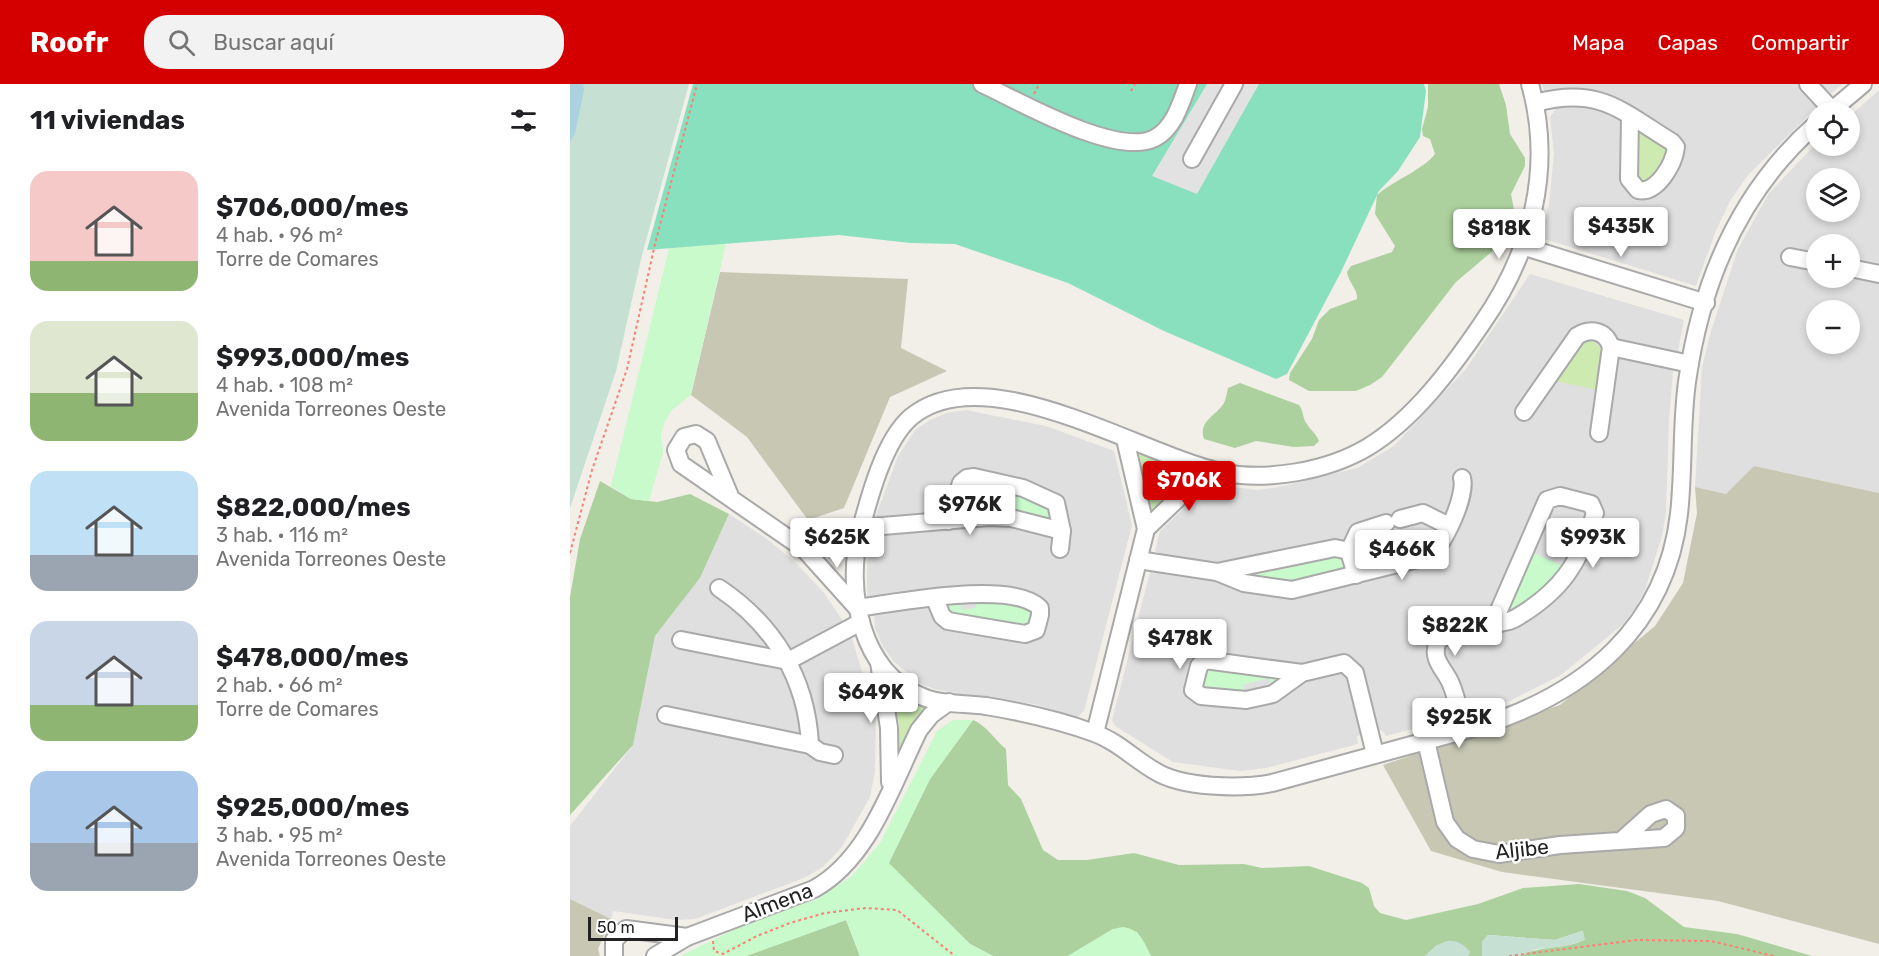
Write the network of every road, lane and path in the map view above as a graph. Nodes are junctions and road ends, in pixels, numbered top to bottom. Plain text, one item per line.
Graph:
1 (697, 84) edge
2 (982, 84) edge
3 (1135, 84) edge
4 (1188, 84) edge
5 (1234, 84) edge
6 (1530, 84) edge
7 (1808, 84) edge
8 (1863, 84) edge
9 (1131, 91) dead end
10 (1823, 102) edge
11 (1842, 102) edge
12 (1535, 103) junction
13 (1630, 116) dead end
14 (1806, 134) edge
15 (1192, 159) dead end
16 (1525, 247) junction
17 (1790, 257) dead end
18 (1806, 260) edge
19 (1860, 270) edge
20 (1879, 274) edge
21 (1706, 303) junction
22 (1611, 347) junction
23 (1690, 364) junction
24 (1524, 412) dead end
25 (1599, 433) dead end
26 (1125, 439) junction
27 (1209, 469) junction
28 (1462, 478) dead end
29 (730, 496) dead end
30 (948, 521) junction
31 (1449, 526) junction
32 (1146, 529) junction
33 (1062, 531) junction
34 (860, 532) junction
35 (804, 549) junction
36 (1060, 549) dead end
37 (1349, 551) junction
38 (570, 553) edge
39 (1138, 560) junction
40 (1217, 572) junction
41 (1356, 575) junction
42 (718, 588) dead end
43 (934, 599) junction
44 (859, 615) junction
45 (1493, 624) junction
46 (681, 640) dead end
47 (878, 658) junction
48 (788, 661) junction
49 (1302, 673) junction
50 (949, 702) junction
51 (666, 715) dead end
52 (1464, 730) junction
53 (1095, 733) junction
54 (1426, 741) junction
55 (810, 745) junction
56 (1375, 754) junction
57 (834, 755) dead end
58 (890, 788) junction
59 (1622, 840) dead end
60 (710, 928) junction
61 (687, 937) junction
62 (614, 956) edge
63 (655, 956) edge
64 (955, 956) edge
65 (1509, 956) edge
66 (1774, 956) edge

1 - 38 path
2 - 4 street
3 - 9 path
5 - 15 street
6 - 12 street
7 - 10 street
8 - 11 street
12 - 13 street
12 - 16 street
14 - 21 street
16 - 21 street
16 - 27 street
17 - 18 street
19 - 20 street
21 - 23 street
22 - 23 street
22 - 24 street
22 - 25 street
23 - 52 street
26 - 27 street
26 - 32 street
26 - 34 street
27 - 32 street
28 - 31 street
29 - 35 street
30 - 33 street
30 - 33 street
30 - 34 street
31 - 37 street
31 - 41 street
32 - 39 street
33 - 36 street
34 - 35 street
34 - 44 street
35 - 44 street
37 - 40 street
37 - 41 street
39 - 40 street
39 - 53 street
40 - 41 street
42 - 48 street
43 - 43 street
43 - 44 street
44 - 47 street
44 - 48 street
45 - 45 street
45 - 52 street
46 - 48 street
47 - 50 street
47 - 58 street, Almena
48 - 55 street
49 - 49 street
49 - 56 street
50 - 53 street
50 - 58 street, Almena
51 - 55 street
52 - 54 street
53 - 56 street
54 - 56 street
54 - 59 street, Aljibe
55 - 57 street
58 - 60 street, Almena
60 - 61 street, Almena
60 - 64 path
61 - 62 street, Almena
61 - 63 street, Almena
65 - 66 path

